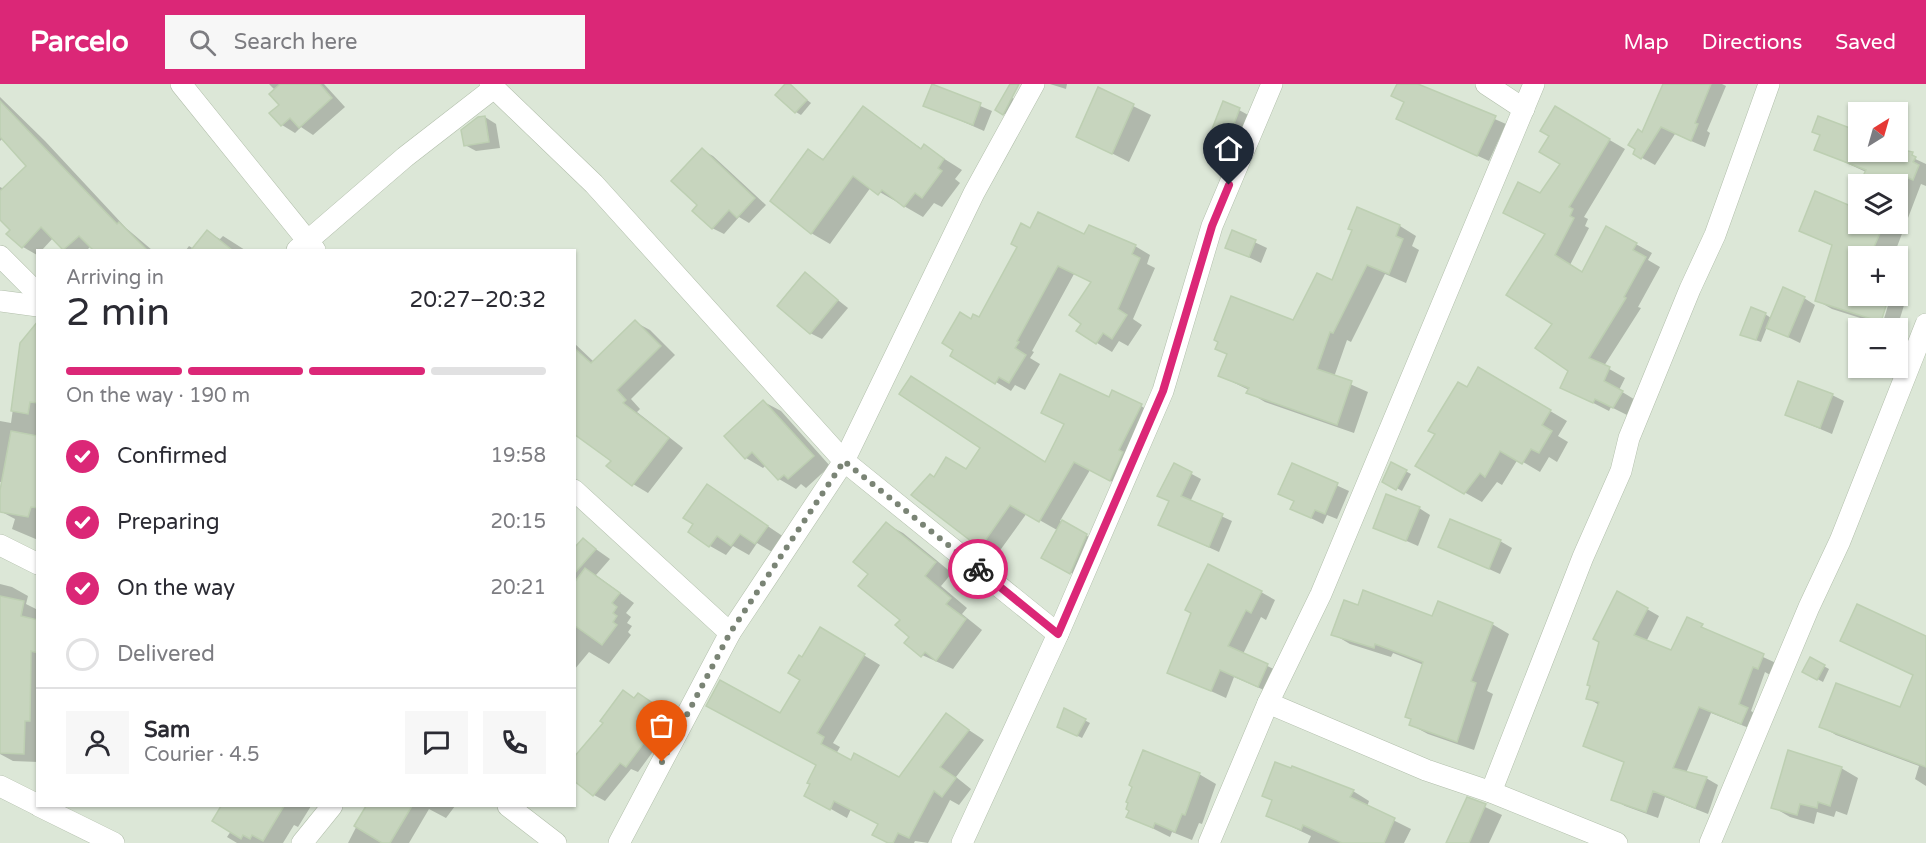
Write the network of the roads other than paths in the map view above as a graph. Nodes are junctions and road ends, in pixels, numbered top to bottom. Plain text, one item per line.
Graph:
1 (181, 84) edge
2 (1034, 84) edge
3 (1272, 84) edge
4 (1486, 84) edge
5 (1534, 84) edge
6 (1768, 84) edge
7 (492, 86) edge
8 (1524, 109) junction
9 (306, 248) edge
10 (0, 256) edge
11 (36, 292) edge
12 (0, 301) edge
13 (36, 306) edge
14 (1926, 324) edge
15 (844, 461) junction
16 (576, 492) edge
17 (0, 545) edge
18 (36, 563) edge
19 (730, 633) junction
20 (1058, 634) junction
21 (1269, 703) junction
22 (0, 786) edge
23 (1491, 792) junction
24 (36, 804) edge
25 (42, 807) edge
26 (331, 807) edge
27 (509, 807) edge
28 (114, 843) edge
29 (302, 843) edge
30 (556, 843) edge
31 (619, 843) edge
32 (962, 843) edge
33 (1209, 843) edge
34 (1617, 843) edge
35 (1710, 843) edge

1 - 9 street
2 - 15 street
3 - 20 street
4 - 8 street
5 - 8 street
6 - 23 street
7 - 9 street
7 - 15 street
8 - 21 street
10 - 11 street
12 - 13 street
14 - 35 street
15 - 19 street
15 - 20 street
16 - 19 street
17 - 18 street
19 - 31 street
20 - 32 street
21 - 23 street
21 - 33 street
22 - 24 street
23 - 34 street
25 - 28 street
26 - 29 street
27 - 30 street

